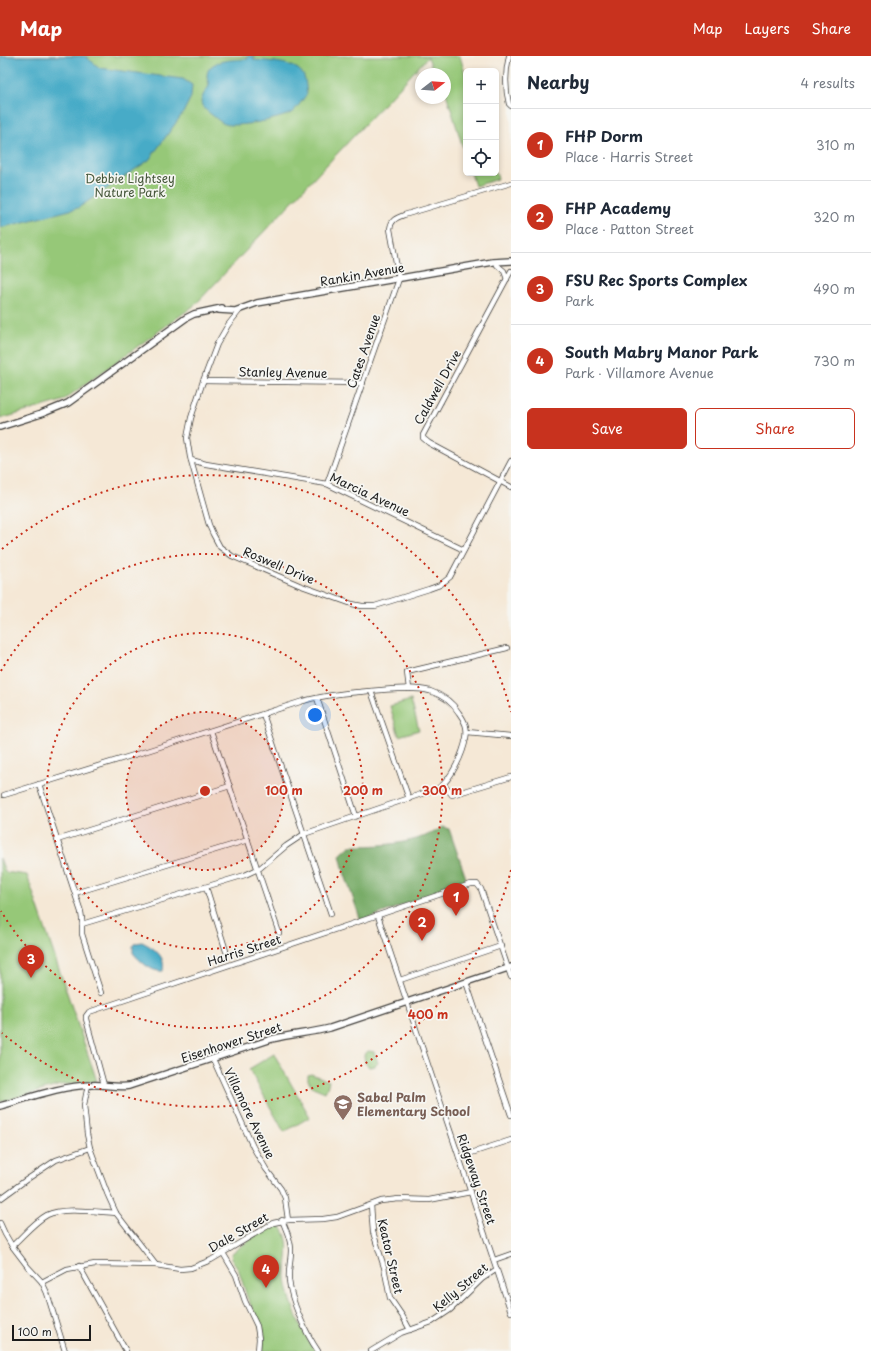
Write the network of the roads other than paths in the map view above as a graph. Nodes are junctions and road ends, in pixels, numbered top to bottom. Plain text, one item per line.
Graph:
1 (508, 56) edge
2 (511, 106) edge
3 (511, 183) edge
4 (511, 262) edge
5 (488, 263) junction
6 (497, 265) junction
7 (511, 271) edge
8 (399, 279) junction
9 (507, 279) junction
10 (505, 284) junction
11 (511, 288) edge
12 (240, 310) junction
13 (203, 381) junction
14 (362, 383) junction
15 (0, 427) edge
16 (191, 460) junction
17 (511, 461) edge
18 (500, 481) junction
19 (327, 484) junction
20 (511, 487) edge
21 (464, 550) junction
22 (507, 648) dead end
23 (409, 689) junction
24 (371, 691) junction
25 (316, 698) junction
26 (263, 714) junction
27 (211, 731) junction
28 (467, 732) junction
29 (511, 736) edge
30 (511, 777) edge
31 (39, 784) junction
32 (444, 785) junction
33 (230, 786) junction
34 (4, 795) dead end
35 (409, 799) junction
36 (356, 816) junction
37 (304, 834) junction
38 (57, 840) junction
39 (248, 840) junction
40 (258, 870) junction
41 (206, 887) junction
42 (75, 893) junction
43 (331, 914) dead end
44 (378, 916) junction
45 (82, 924) junction
46 (279, 933) dead end
47 (501, 946) junction
48 (226, 951) dead end
49 (510, 968) edge
50 (511, 977) edge
51 (400, 980) junction
52 (466, 982) junction
53 (101, 993) dead end
54 (407, 1002) junction
55 (213, 1059) junction
56 (88, 1085) junction
57 (104, 1085) junction
58 (0, 1106) edge
59 (511, 1115) edge
60 (511, 1140) edge
61 (90, 1148) junction
62 (459, 1157) junction
63 (471, 1192) junction
64 (0, 1199) edge
65 (371, 1205) junction
66 (116, 1213) junction
67 (285, 1220) junction
68 (0, 1223) edge
69 (12, 1246) junction
70 (223, 1253) junction
71 (511, 1254) edge
72 (494, 1260) junction
73 (156, 1265) junction
74 (79, 1266) junction
75 (497, 1269) junction
76 (42, 1282) junction
77 (511, 1292) edge
78 (505, 1294) junction
79 (511, 1312) edge
80 (410, 1330) junction
81 (65, 1351) edge
82 (126, 1351) edge
83 (258, 1351) edge
84 (318, 1351) edge
85 (371, 1351) edge

1 - 2 street
3 - 8 street, Cates Avenue
4 - 5 street, Rankin Avenue
4 - 6 street, Rankin Avenue
5 - 6 street, Rankin Avenue
5 - 8 street, Rankin Avenue
6 - 9 street
7 - 9 street, Caldwell Drive
8 - 12 street, Rankin Avenue
8 - 14 street, Cates Avenue
9 - 10 street, Caldwell Drive
10 - 11 street
10 - 18 street, Caldwell Drive
12 - 13 street, Roswell Drive
12 - 15 street, Rankin Avenue
13 - 14 street, Stanley Avenue
13 - 16 street, Roswell Drive
14 - 19 street, Cates Avenue
16 - 19 street, Marcia Avenue
16 - 21 street, Roswell Drive
17 - 18 street, Roswell Drive
18 - 20 street, Caldwell Drive
18 - 21 street, Roswell Drive
19 - 21 street, Marcia Avenue
22 - 23 street
23 - 24 street
23 - 28 street
24 - 25 street
24 - 35 street
25 - 26 street
25 - 36 street
26 - 27 street
26 - 37 street
27 - 31 street
27 - 33 street
28 - 29 street
28 - 32 street
30 - 32 street
31 - 34 street
31 - 38 street
32 - 35 street
33 - 38 street
33 - 39 street
35 - 36 street
36 - 37 street
37 - 40 street
37 - 43 street
38 - 42 street
39 - 40 street
39 - 42 street
40 - 41 street
40 - 46 street
41 - 45 street
41 - 48 street
42 - 45 street
44 - 47 street, Harris Street
44 - 51 street, Ridgeway Street
44 - 57 street, Harris Street
45 - 53 street
47 - 49 street
47 - 51 street
49 - 50 street
49 - 52 street, Eisenhower Street
51 - 54 street, Ridgeway Street
52 - 54 street, Eisenhower Street
52 - 59 street
54 - 55 street, Eisenhower Street
54 - 62 street, Ridgeway Street
55 - 57 street, Eisenhower Street
55 - 67 street, Villamore Avenue
56 - 57 street, Eisenhower Street
56 - 58 street, Eisenhower Street
56 - 61 street
60 - 62 street
61 - 64 street
61 - 66 street
62 - 63 street, Ridgeway Street
63 - 65 street, Dale Street
63 - 72 street, Ridgeway Street
65 - 67 street, Dale Street
65 - 80 street, Keator Street
66 - 69 street
66 - 73 street
67 - 70 street, Dale Street
67 - 84 street, Villamore Avenue
68 - 69 street
69 - 76 street
70 - 73 street, Dale Street
70 - 83 street
71 - 72 street, Kelly Street
72 - 75 street, Ridgeway Street
73 - 74 street, Dale Street
74 - 76 street, Dale Street
74 - 82 street
75 - 78 street, Ridgeway Street
75 - 80 street, Kelly Street
76 - 81 street
77 - 78 street
78 - 79 street, Ridgeway Street
80 - 85 street, Kelly Street

